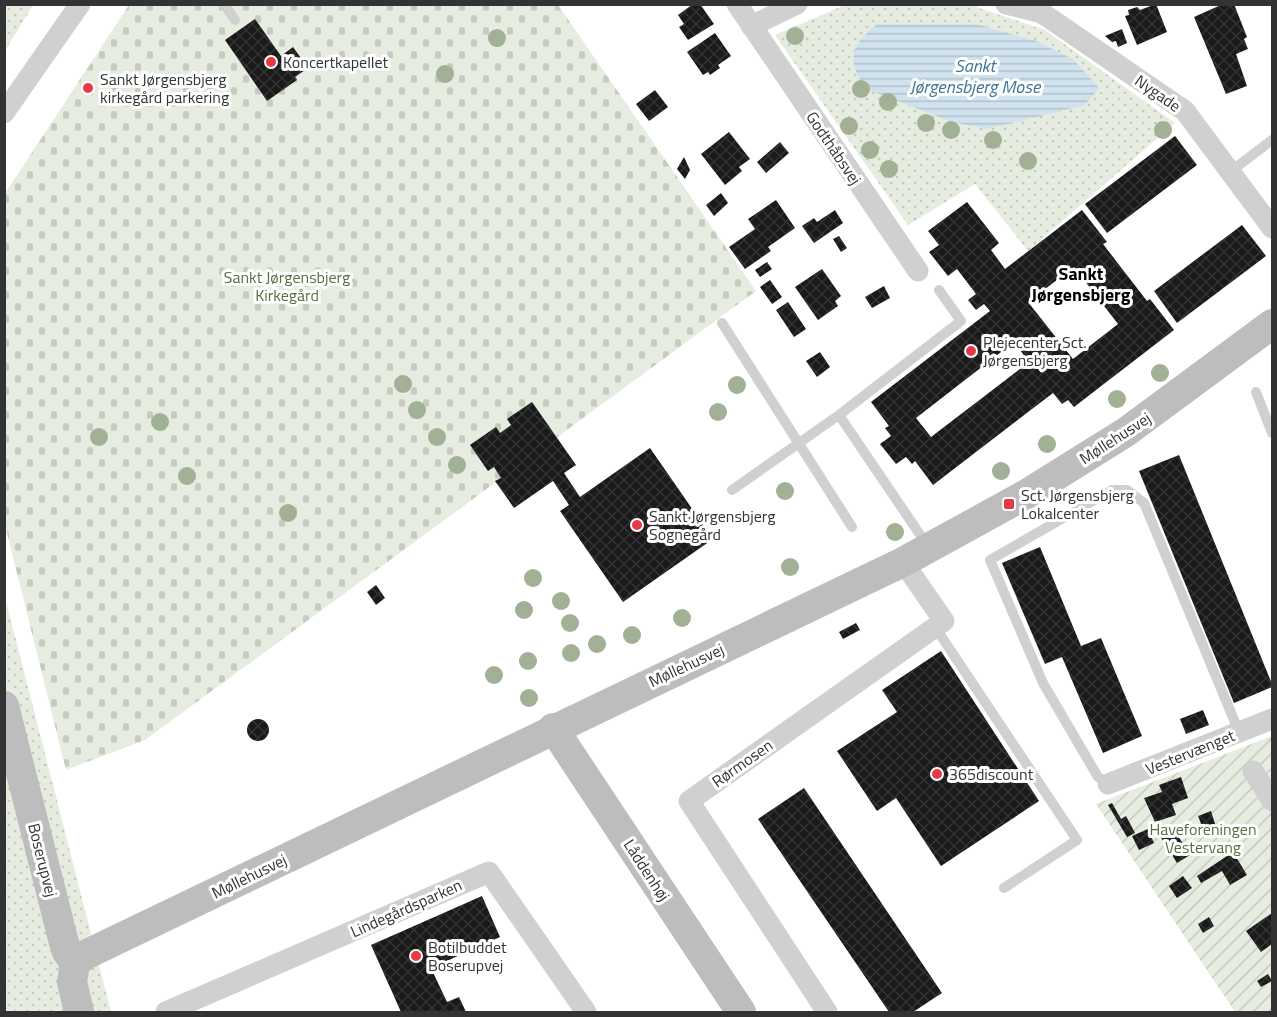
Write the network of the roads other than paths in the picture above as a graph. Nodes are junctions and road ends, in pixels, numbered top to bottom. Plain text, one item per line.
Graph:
1 (80, 4) edge
2 (224, 4) edge
3 (737, 4) edge
4 (797, 4) edge
5 (1006, 4) edge
6 (1062, 4) edge
7 (1042, 13) junction
8 (235, 20) dead end
9 (752, 26) junction
10 (4, 113) edge
11 (1272, 140) edge
12 (1230, 172) junction
13 (1272, 228) edge
14 (918, 271) dead end
15 (939, 290) dead end
16 (722, 323) dead end
17 (1272, 324) edge
18 (1256, 392) dead end
19 (839, 415) junction
20 (1272, 433) edge
21 (798, 443) junction
22 (732, 490) dead end
23 (852, 527) dead end
24 (929, 548) junction
25 (903, 562) junction
26 (935, 627) junction
27 (4, 706) edge
28 (1272, 719) edge
29 (553, 728) junction
30 (1239, 732) junction
31 (1253, 771) dead end
32 (1108, 784) joint
33 (1272, 801) edge
34 (1004, 888) dead end
35 (75, 963) junction
36 (80, 1012) edge
37 (166, 1012) edge
38 (586, 1012) edge
39 (741, 1012) edge
40 (827, 1012) edge

1 - 10 street
2 - 8 lane
3 - 9 street, Godthåbsvej
4 - 9 street
5 - 7 street, Nygade
6 - 7 street
7 - 12 street, Nygade
9 - 14 street, Godthåbsvej
11 - 12 lane
12 - 13 street, Nygade
15 - 19 lane
16 - 21 lane
17 - 24 street, Møllehusvej
18 - 20 lane
19 - 21 lane
19 - 24 lane
21 - 22 lane
21 - 23 lane
24 - 25 street, Møllehusvej
25 - 26 street
25 - 29 street, Møllehusvej
26 - 34 lane
26 - 40 street, Rørmosen
27 - 35 street, Boserupvej
28 - 30 street, Vestervænget
29 - 35 street, Møllehusvej
29 - 39 street, Låddenhøj
30 - 32 street, Vestervænget
30 - 32 lane
31 - 33 street
35 - 36 street, Boserupvej
37 - 38 street, Lindegårdsparken

